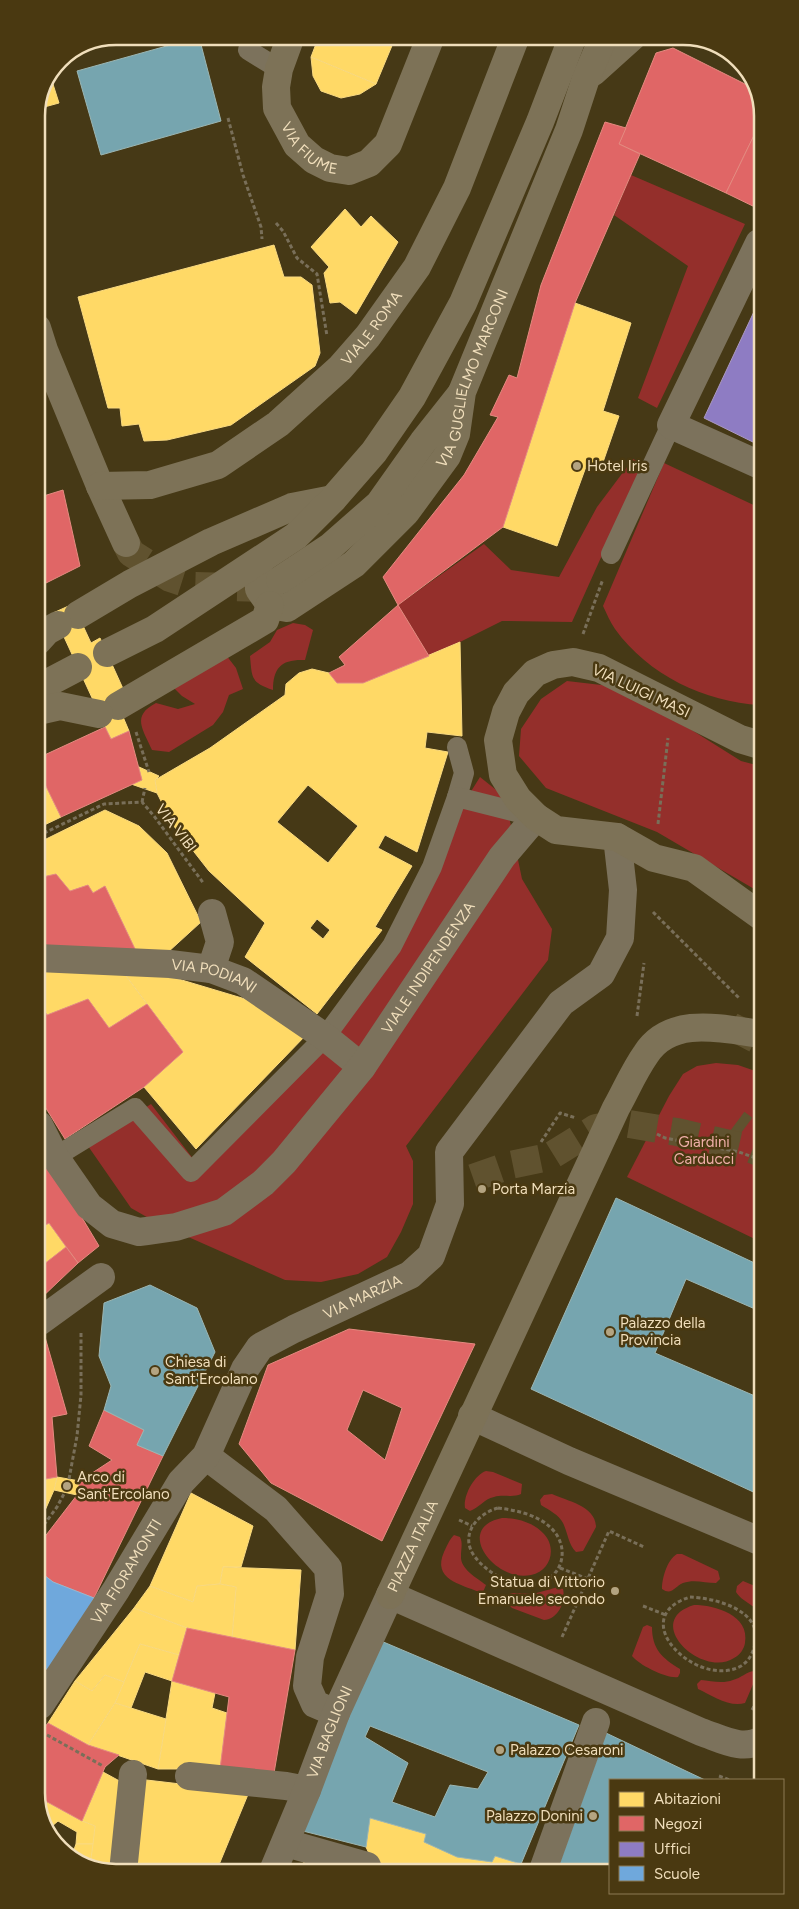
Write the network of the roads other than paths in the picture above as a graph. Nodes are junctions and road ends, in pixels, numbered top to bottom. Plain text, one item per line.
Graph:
1 (288, 45) edge
2 (427, 45) edge
3 (513, 45) edge
4 (570, 45) edge
5 (600, 45) edge
6 (623, 45) edge
7 (248, 50) dead end
8 (279, 69) junction
9 (586, 78) junction
10 (754, 253) edge
11 (45, 352) edge
12 (671, 425) junction
13 (754, 463) edge
14 (100, 486) junction
15 (333, 499) junction
16 (126, 543) tunnel mouth
17 (612, 554) road end
18 (258, 562) junction
19 (275, 593) junction
20 (58, 627) edge
21 (107, 653) dead end
22 (78, 667) dead end
23 (45, 684) edge
24 (45, 709) edge
25 (754, 743) edge
26 (457, 747) dead end
27 (457, 797) junction
28 (536, 817) junction
29 (617, 837) junction
30 (754, 911) edge
31 (212, 913) road end
32 (45, 958) edge
33 (211, 969) junction
34 (754, 1033) edge
35 (325, 1037) junction
36 (362, 1068) junction
37 (45, 1137) edge
38 (55, 1157) junction
39 (101, 1277) dead end
40 (45, 1318) edge
41 (472, 1416) junction
42 (206, 1456) junction
43 (754, 1539) edge
44 (390, 1595) junction
45 (46, 1698) edge
46 (336, 1713) junction
47 (596, 1722) dead end
48 (754, 1744) edge
49 (133, 1774) dead end
50 (189, 1776) dead end
51 (307, 1790) junction
52 (286, 1843) junction
53 (125, 1864) edge
54 (277, 1864) edge
55 (360, 1864) edge
56 (545, 1864) edge

1 - 8 street, VIA FIUME
2 - 8 street, VIA FIUME
3 - 14 street, VIALE ROMA
4 - 15 street
5 - 9 street, VIA GUGLIELMO MARCONI
6 - 9 street
7 - 8 lane
9 - 19 street, VIA GUGLIELMO MARCONI
10 - 12 street
11 - 14 street
12 - 13 street
12 - 17 lane
14 - 16 street
15 - 18 street
15 - 20 street
18 - 19 street
18 - 21 street
19 - 24 street
22 - 23 street
25 - 28 street, VIA LUIGI MASI
26 - 27 lane
27 - 28 lane
27 - 35 lane
28 - 29 street
28 - 36 street, VIALE INDIPENDENZA
29 - 30 street
29 - 42 street, VIA MARZIA
31 - 33 street
32 - 33 street, VIA PODIANI
33 - 35 street, VIA PODIANI
34 - 41 street
35 - 36 street, VIA PODIANI
35 - 38 lane
36 - 38 street, VIALE INDIPENDENZA
37 - 38 street
39 - 40 street
41 - 43 street
41 - 44 street, PIAZZA ITALIA
42 - 45 street, VIA FIORAMONTI
42 - 46 street
44 - 46 street, VIA BAGLIONI
44 - 48 street, PIAZZA ITALIA
46 - 51 street, VIA BAGLIONI
47 - 56 street
49 - 53 street
50 - 51 street
51 - 52 street, VIA BAGLIONI
52 - 54 street, VIA BAGLIONI
52 - 55 street

